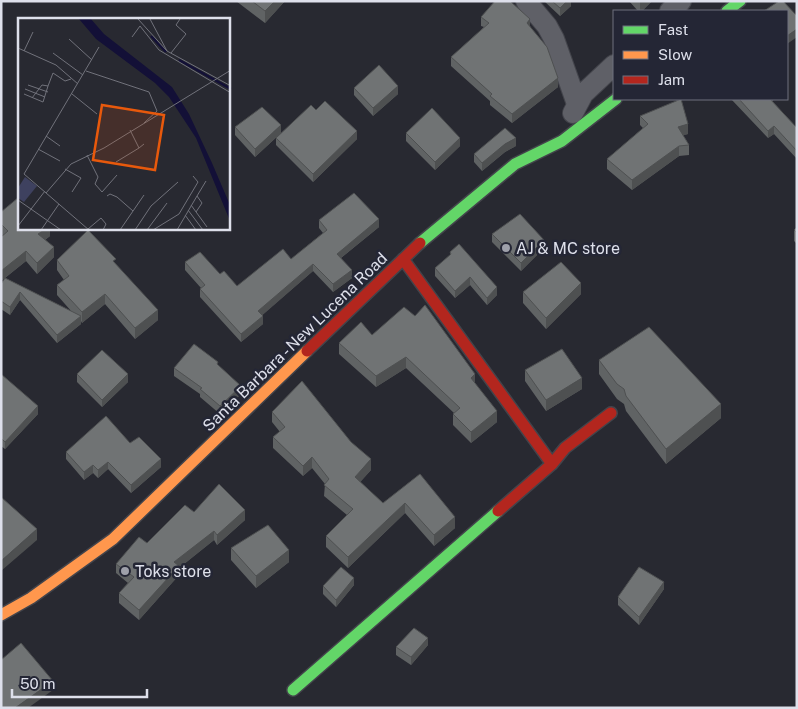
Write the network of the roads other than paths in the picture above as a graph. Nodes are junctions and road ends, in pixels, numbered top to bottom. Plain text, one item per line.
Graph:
1 (526, 1) edge
2 (681, 1) edge
3 (740, 1) edge
4 (671, 10) edge
5 (728, 10) edge
6 (613, 66) edge
7 (615, 100) edge
8 (577, 104) junction
9 (562, 141) junction
10 (403, 259) junction
11 (611, 412) dead end
12 (552, 464) junction
13 (1, 615) edge
14 (294, 690) dead end

1 - 8 street
2 - 4 street
3 - 5 main road
6 - 8 street
7 - 9 main road, Santa Barbara - New Lucena Road
8 - 9 street
9 - 10 main road, Santa Barbara - New Lucena Road
10 - 12 main road
10 - 13 main road, Santa Barbara - New Lucena Road
11 - 12 main road
12 - 14 main road

